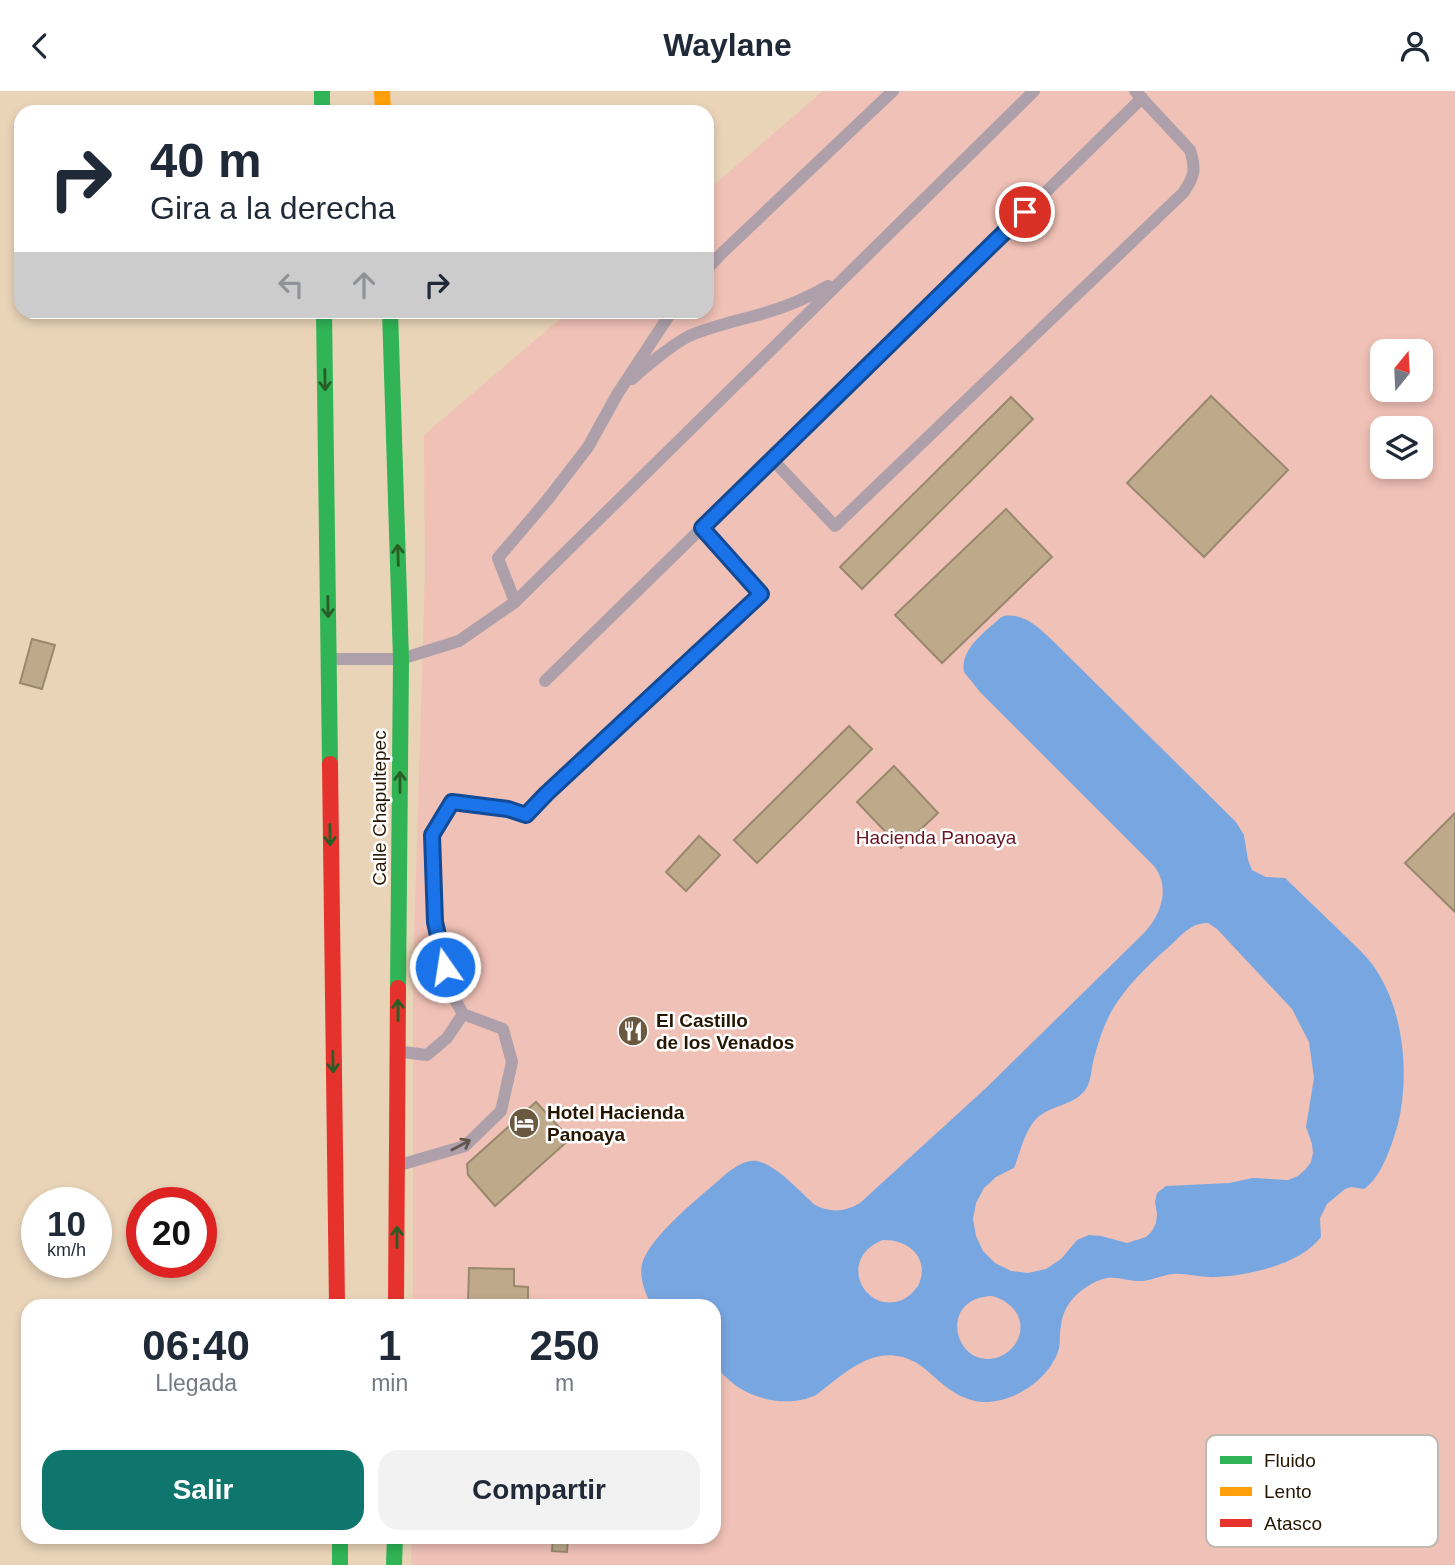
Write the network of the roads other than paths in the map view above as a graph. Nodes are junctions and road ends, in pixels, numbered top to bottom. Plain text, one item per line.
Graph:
1 (893, 91) edge
2 (1034, 91) edge
3 (1138, 95) edge
4 (714, 262) edge
5 (846, 275) junction
6 (324, 319) edge
7 (390, 319) edge
8 (668, 319) edge
9 (618, 393) junction
10 (772, 459) junction
11 (702, 528) junction
12 (515, 602) junction
13 (328, 659) junction
14 (401, 659) junction
15 (545, 681) dead end
16 (463, 1014) junction
17 (398, 1051) junction
18 (397, 1166) junction
19 (337, 1299) edge
20 (396, 1299) edge
21 (340, 1544) edge
22 (395, 1544) edge
23 (340, 1565) edge
24 (394, 1565) edge

1 - 4 lane
2 - 5 lane
3 - 10 lane
3 - 10 lane
5 - 9 lane
5 - 12 lane
6 -> 13 main road
14 -> 7 main road, Calle Chapultepec
8 - 9 lane
9 - 12 lane
10 - 11 lane
11 - 15 lane
11 - 16 lane
12 - 14 lane
13 - 14 lane
13 -> 19 main road
17 -> 14 main road, Calle Chapultepec
16 - 17 lane
18 -> 16 lane
17 - 18 main road, Calle Chapultepec
20 -> 18 main road, Calle Chapultepec
21 - 23 main road
22 - 24 main road

